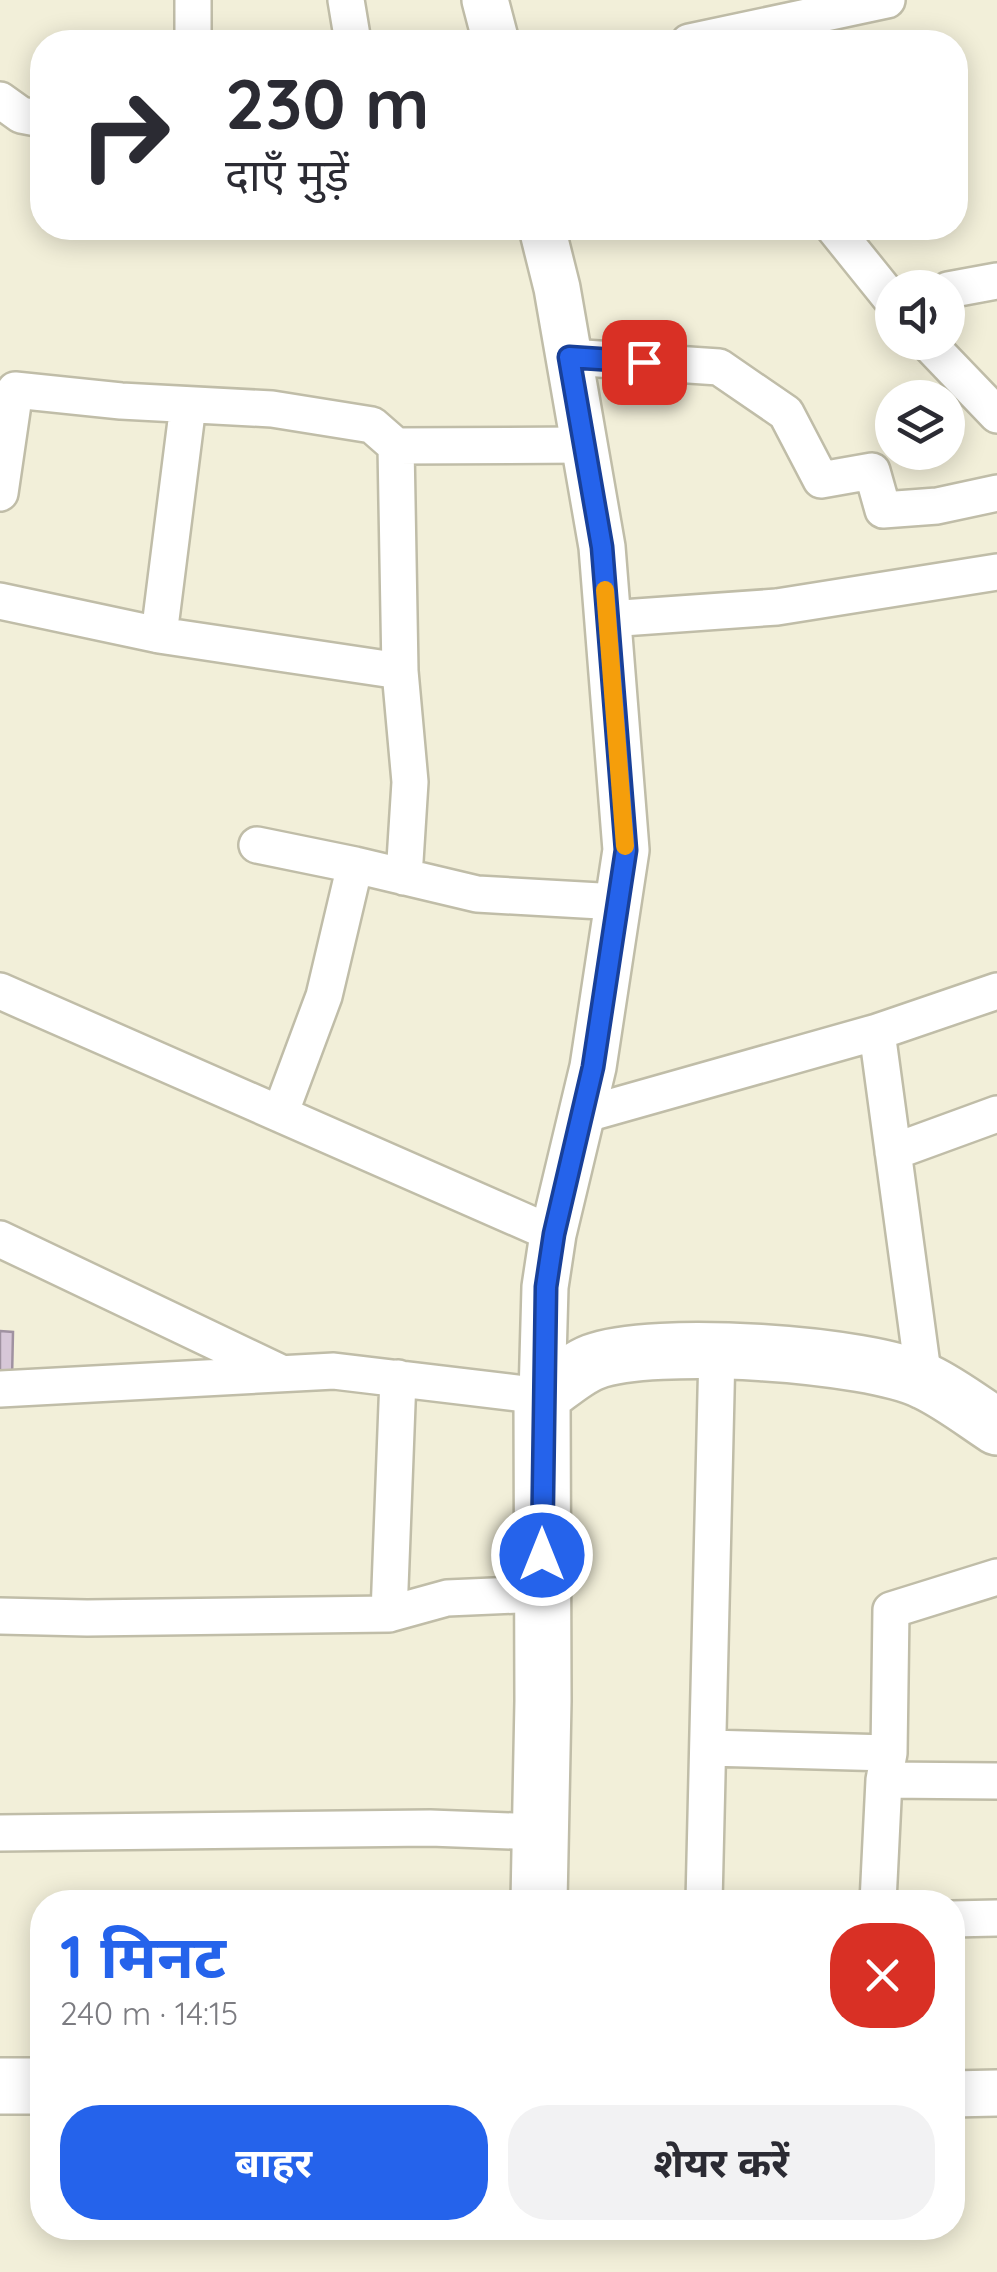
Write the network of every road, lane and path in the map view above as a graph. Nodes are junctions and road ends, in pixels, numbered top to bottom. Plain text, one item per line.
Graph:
1 (193, 0) edge
2 (346, 0) edge
3 (486, 0) edge
4 (887, 0) edge
5 (193, 30) edge
6 (351, 30) edge
7 (493, 30) edge
8 (746, 30) edge
9 (0, 100) edge
10 (30, 116) edge
11 (545, 240) edge
12 (844, 240) edge
13 (875, 279) edge
14 (997, 281) edge
15 (965, 287) edge
16 (569, 357) junction
17 (944, 360) edge
18 (188, 404) junction
19 (997, 415) edge
20 (584, 445) junction
21 (396, 446) junction
22 (0, 492) edge
23 (997, 492) edge
24 (997, 572) edge
25 (0, 602) edge
26 (608, 619) junction
27 (159, 635) junction
28 (400, 671) junction
29 (256, 845) dead end
30 (355, 865) junction
31 (404, 877) junction
32 (618, 902) junction
33 (0, 991) edge
34 (997, 991) edge
35 (877, 1032) junction
36 (280, 1114) junction
37 (583, 1114) junction
38 (997, 1114) edge
39 (894, 1152) junction
40 (554, 1234) junction
41 (0, 1239) edge
42 (717, 1351) junction
43 (282, 1374) junction
44 (398, 1378) junction
45 (924, 1380) junction
46 (0, 1390) edge
47 (542, 1396) junction
48 (990, 1417) edge
49 (997, 1577) edge
50 (541, 1594) junction
51 (390, 1614) junction
52 (0, 1616) edge
53 (708, 1748) junction
54 (887, 1767) junction
55 (997, 1781) edge
56 (539, 1832) junction
57 (0, 1833) edge
58 (539, 1890) edge
59 (704, 1890) edge
60 (879, 1890) edge
61 (965, 1918) edge
62 (997, 1918) edge
63 (0, 2086) edge
64 (30, 2086) edge
65 (997, 2093) edge
66 (965, 2094) edge

1 - 5 street
2 - 6 street
3 - 7 street
4 - 8 street
9 - 10 street
11 - 16 street
12 - 13 street
14 - 15 street
16 - 20 street
16 - 23 street
17 - 19 street
18 - 21 street
18 - 22 street
18 - 27 street
20 - 21 street
20 - 26 street
21 - 28 street
24 - 26 street
25 - 27 street
26 - 32 street
27 - 28 street
28 - 31 street
29 - 30 street
30 - 31 street
30 - 36 street
31 - 32 street
32 - 37 street
33 - 36 street
34 - 35 street
35 - 37 street
35 - 39 street
36 - 40 street
37 - 40 street
38 - 39 street
39 - 45 street
40 - 47 street
41 - 43 street
42 - 45 main road
42 - 47 main road
42 - 53 street
43 - 44 street
43 - 46 street
44 - 47 street
44 - 51 street
45 - 48 main road
47 - 50 main road
49 - 54 street
50 - 51 street
50 - 56 main road
51 - 52 street
53 - 54 street
53 - 59 street
54 - 55 street
54 - 60 street
56 - 57 street
56 - 58 main road
61 - 62 street
63 - 64 main road
65 - 66 street

